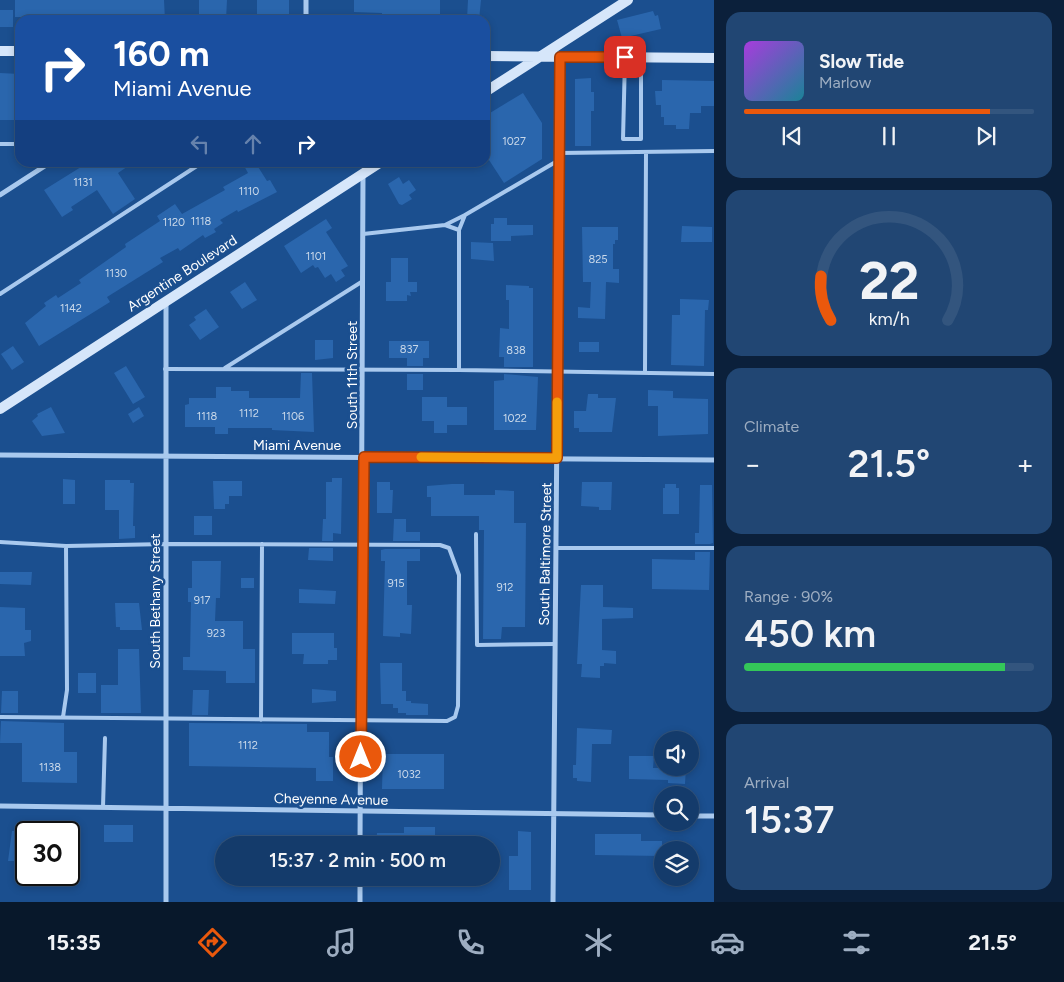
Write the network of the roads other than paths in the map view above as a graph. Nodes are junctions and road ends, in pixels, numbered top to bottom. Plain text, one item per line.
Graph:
1 (306, 0) edge
2 (628, 0) edge
3 (306, 15) edge
4 (0, 51) edge
5 (15, 51) edge
6 (490, 56) edge
7 (539, 56) junction
8 (560, 57) junction
9 (625, 57) junction
10 (641, 58) junction
11 (714, 58) edge
12 (490, 89) edge
13 (0, 144) edge
14 (15, 144) edge
15 (714, 151) edge
16 (646, 152) junction
17 (560, 153) junction
18 (560, 160) junction
19 (44, 167) edge
20 (195, 167) edge
21 (374, 167) edge
22 (363, 174) junction
23 (0, 195) edge
24 (465, 215) junction
25 (446, 225) junction
26 (459, 230) junction
27 (364, 234) junction
28 (363, 281) junction
29 (0, 294) edge
30 (166, 300) junction
31 (225, 368) junction
32 (165, 369) junction
33 (363, 369) junction
34 (460, 370) junction
35 (558, 372) junction
36 (644, 373) junction
37 (714, 374) edge
38 (0, 409) edge
39 (0, 455) edge
40 (166, 455) junction
41 (364, 457) junction
42 (557, 458) junction
43 (714, 460) edge
44 (476, 534) dead end
45 (0, 542) edge
46 (166, 544) junction
47 (262, 544) junction
48 (363, 545) junction
49 (66, 546) junction
50 (556, 548) junction
51 (714, 548) edge
52 (555, 644) junction
53 (0, 717) edge
54 (64, 717) junction
55 (166, 719) junction
56 (261, 720) junction
57 (361, 721) junction
58 (105, 738) dead end
59 (0, 806) edge
60 (103, 806) junction
61 (166, 807) junction
62 (361, 810) junction
63 (553, 813) junction
64 (654, 815) edge
65 (699, 816) edge
66 (714, 816) edge
67 (360, 836) edge
68 (360, 886) edge
69 (166, 902) edge
70 (360, 902) edge
71 (553, 902) edge

1 - 3 street
2 - 7 street
4 - 5 street
6 - 7 street
7 - 8 street
7 - 12 street
8 - 9 street
8 - 17 street, South Baltimore Street
9 - 10 street
9 - 10 lane
10 - 11 street
13 - 14 lane
15 - 16 lane
16 - 17 lane
16 - 36 lane
17 - 18 street, South Baltimore Street
18 - 24 lane
18 - 35 street, South Baltimore Street
19 - 23 street
20 - 29 lane
21 - 22 street, Argentine Boulevard
22 - 27 street, South 11th Street
22 - 30 street, Argentine Boulevard
24 - 25 lane
24 - 26 lane
25 - 26 lane
25 - 27 lane
26 - 34 lane
27 - 28 street, South 11th Street
28 - 31 lane
28 - 33 street, South 11th Street
30 - 32 street, South Bethany Street
30 - 38 street, Argentine Boulevard
31 - 32 lane
31 - 33 lane
32 - 40 street, South Bethany Street
33 - 34 lane
33 - 41 street, South 11th Street
34 - 35 lane
35 - 36 lane
35 - 42 street, South Baltimore Street
36 - 37 lane
39 - 40 street, Miami Avenue
40 - 41 street, Miami Avenue
40 - 46 street, South Bethany Street
41 - 42 street, Miami Avenue
41 - 48 street, South 11th Street
42 - 43 street, Miami Avenue
42 - 50 street, South Baltimore Street
44 - 52 lane
45 - 49 lane
46 - 47 lane
46 - 49 lane
46 - 55 street, South Bethany Street
47 - 48 lane
47 - 56 lane
48 - 57 street, South 11th Street
48 - 57 lane
49 - 54 lane
50 - 51 lane
50 - 52 street, South Baltimore Street
52 - 63 street, South Baltimore Street
53 - 54 lane
54 - 55 lane
55 - 56 lane
55 - 61 street, South Bethany Street
56 - 57 lane
57 - 62 street, South 11th Street
58 - 60 lane
59 - 60 street, Cheyenne Avenue
60 - 61 street, Cheyenne Avenue
61 - 62 street, Cheyenne Avenue
61 - 69 street, South Bethany Street
62 - 63 street, Cheyenne Avenue
62 - 67 street, South 11th Street
63 - 64 street, Cheyenne Avenue
63 - 71 street, South Baltimore Street
65 - 66 street
68 - 70 street

